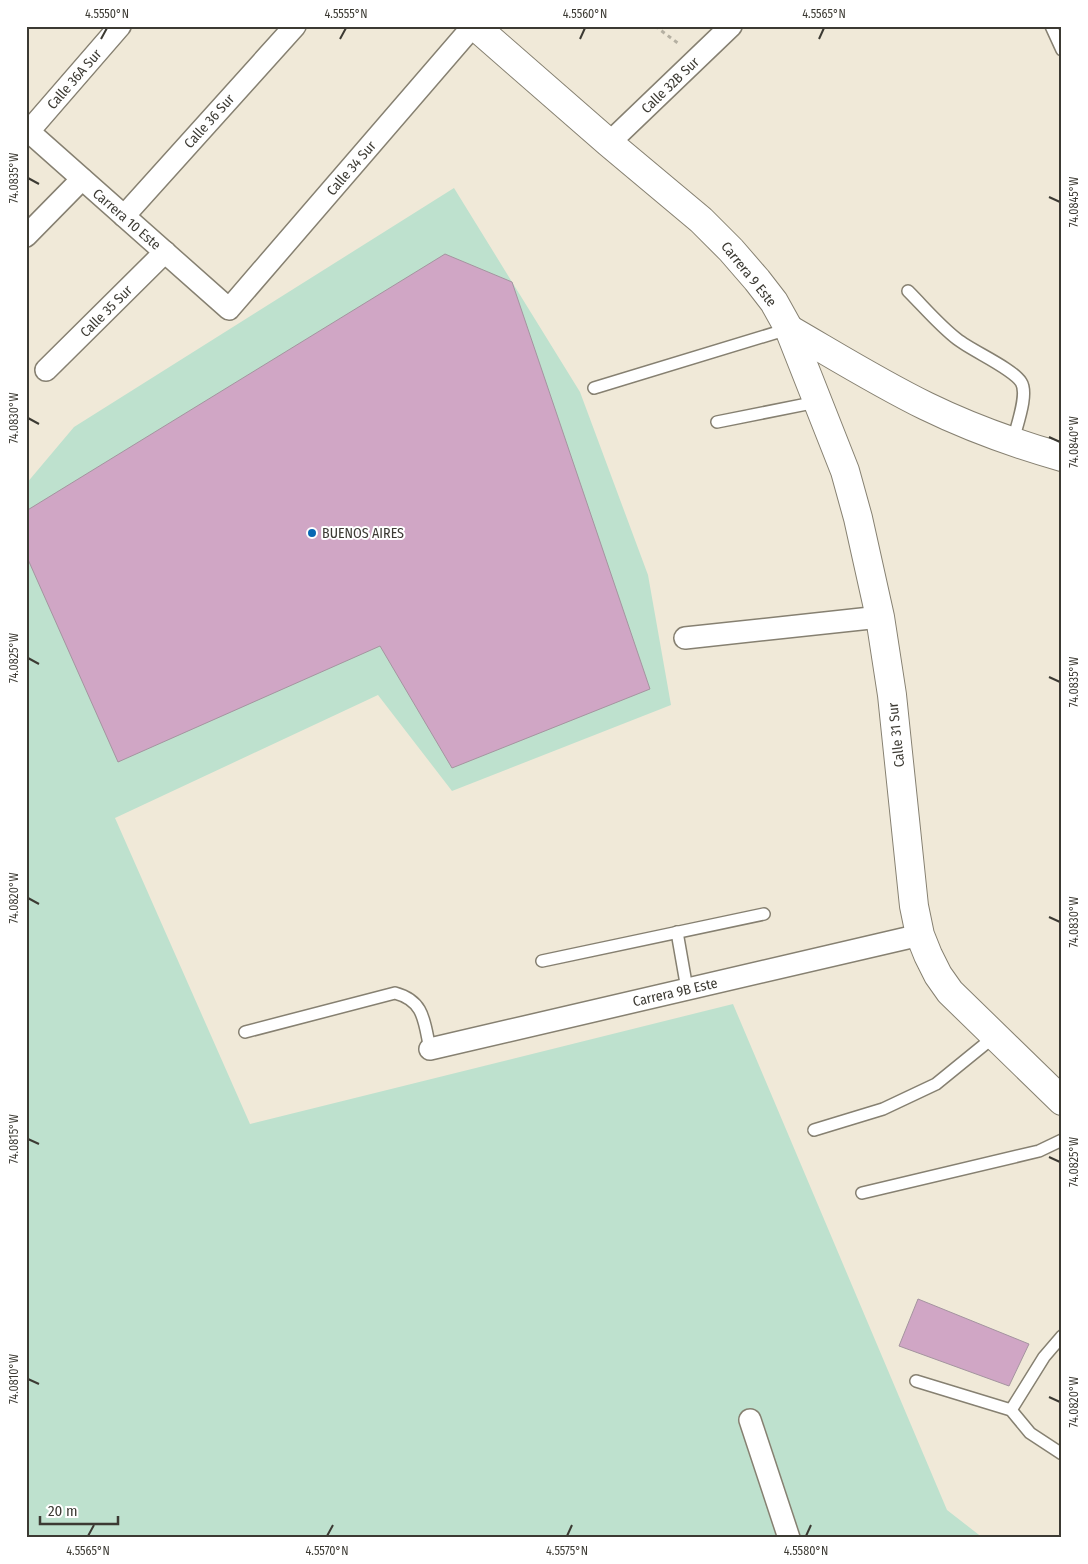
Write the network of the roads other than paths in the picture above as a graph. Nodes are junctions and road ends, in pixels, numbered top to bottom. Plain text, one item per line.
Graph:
1 (120, 26) edge
2 (295, 26) edge
3 (474, 26) edge
4 (731, 26) edge
5 (1051, 26) edge
6 (1062, 50) edge
7 (28, 130) edge
8 (609, 143) junction
9 (82, 179) junction
10 (124, 216) junction
11 (26, 236) edge
12 (165, 252) junction
13 (908, 291) dead end
14 (229, 309) joint
15 (789, 329) junction
16 (46, 370) dead end
17 (594, 388) dead end
18 (819, 402) junction
19 (717, 422) dead end
20 (1013, 441) junction
21 (1062, 457) edge
22 (880, 617) junction
23 (685, 638) dead end
24 (764, 914) dead end
25 (677, 932) junction
26 (920, 935) junction
27 (542, 961) dead end
28 (687, 989) junction
29 (246, 1032) dead end
30 (995, 1036) junction
31 (430, 1049) joint
32 (1062, 1101) edge
33 (814, 1130) dead end
34 (1062, 1140) edge
35 (862, 1193) dead end
36 (1062, 1336) edge
37 (916, 1381) dead end
38 (1011, 1410) junction
39 (750, 1420) dead end
40 (1062, 1454) edge
41 (789, 1538) edge

1 - 7 street, Calle 36A Sur
2 - 10 street, Calle 36 Sur
3 - 8 main road, Carrera 9 Este
3 - 14 street, Calle 34 Sur
4 - 8 street, Calle 32B Sur
5 - 6 lane
7 - 9 street, Carrera 10 Este
8 - 15 main road, Carrera 9 Este
9 - 10 street, Carrera 10 Este
9 - 11 street
10 - 12 street, Carrera 10 Este
12 - 14 street, Carrera 10 Este
12 - 16 street, Calle 35 Sur
13 - 20 lane
15 - 17 lane
15 - 18 main road, Calle 31 Sur
15 - 20 main road
18 - 19 lane
18 - 22 main road, Calle 31 Sur
20 - 21 main road
22 - 23 street
22 - 26 main road, Calle 31 Sur
24 - 25 lane
25 - 27 lane
25 - 28 lane
26 - 28 street, Carrera 9B Este
26 - 30 main road, Calle 31 Sur
28 - 31 street, Carrera 9B Este
29 - 31 lane
30 - 32 main road, Calle 31 Sur
30 - 33 lane
34 - 35 lane
36 - 38 lane
37 - 38 lane
38 - 40 lane
39 - 41 street

